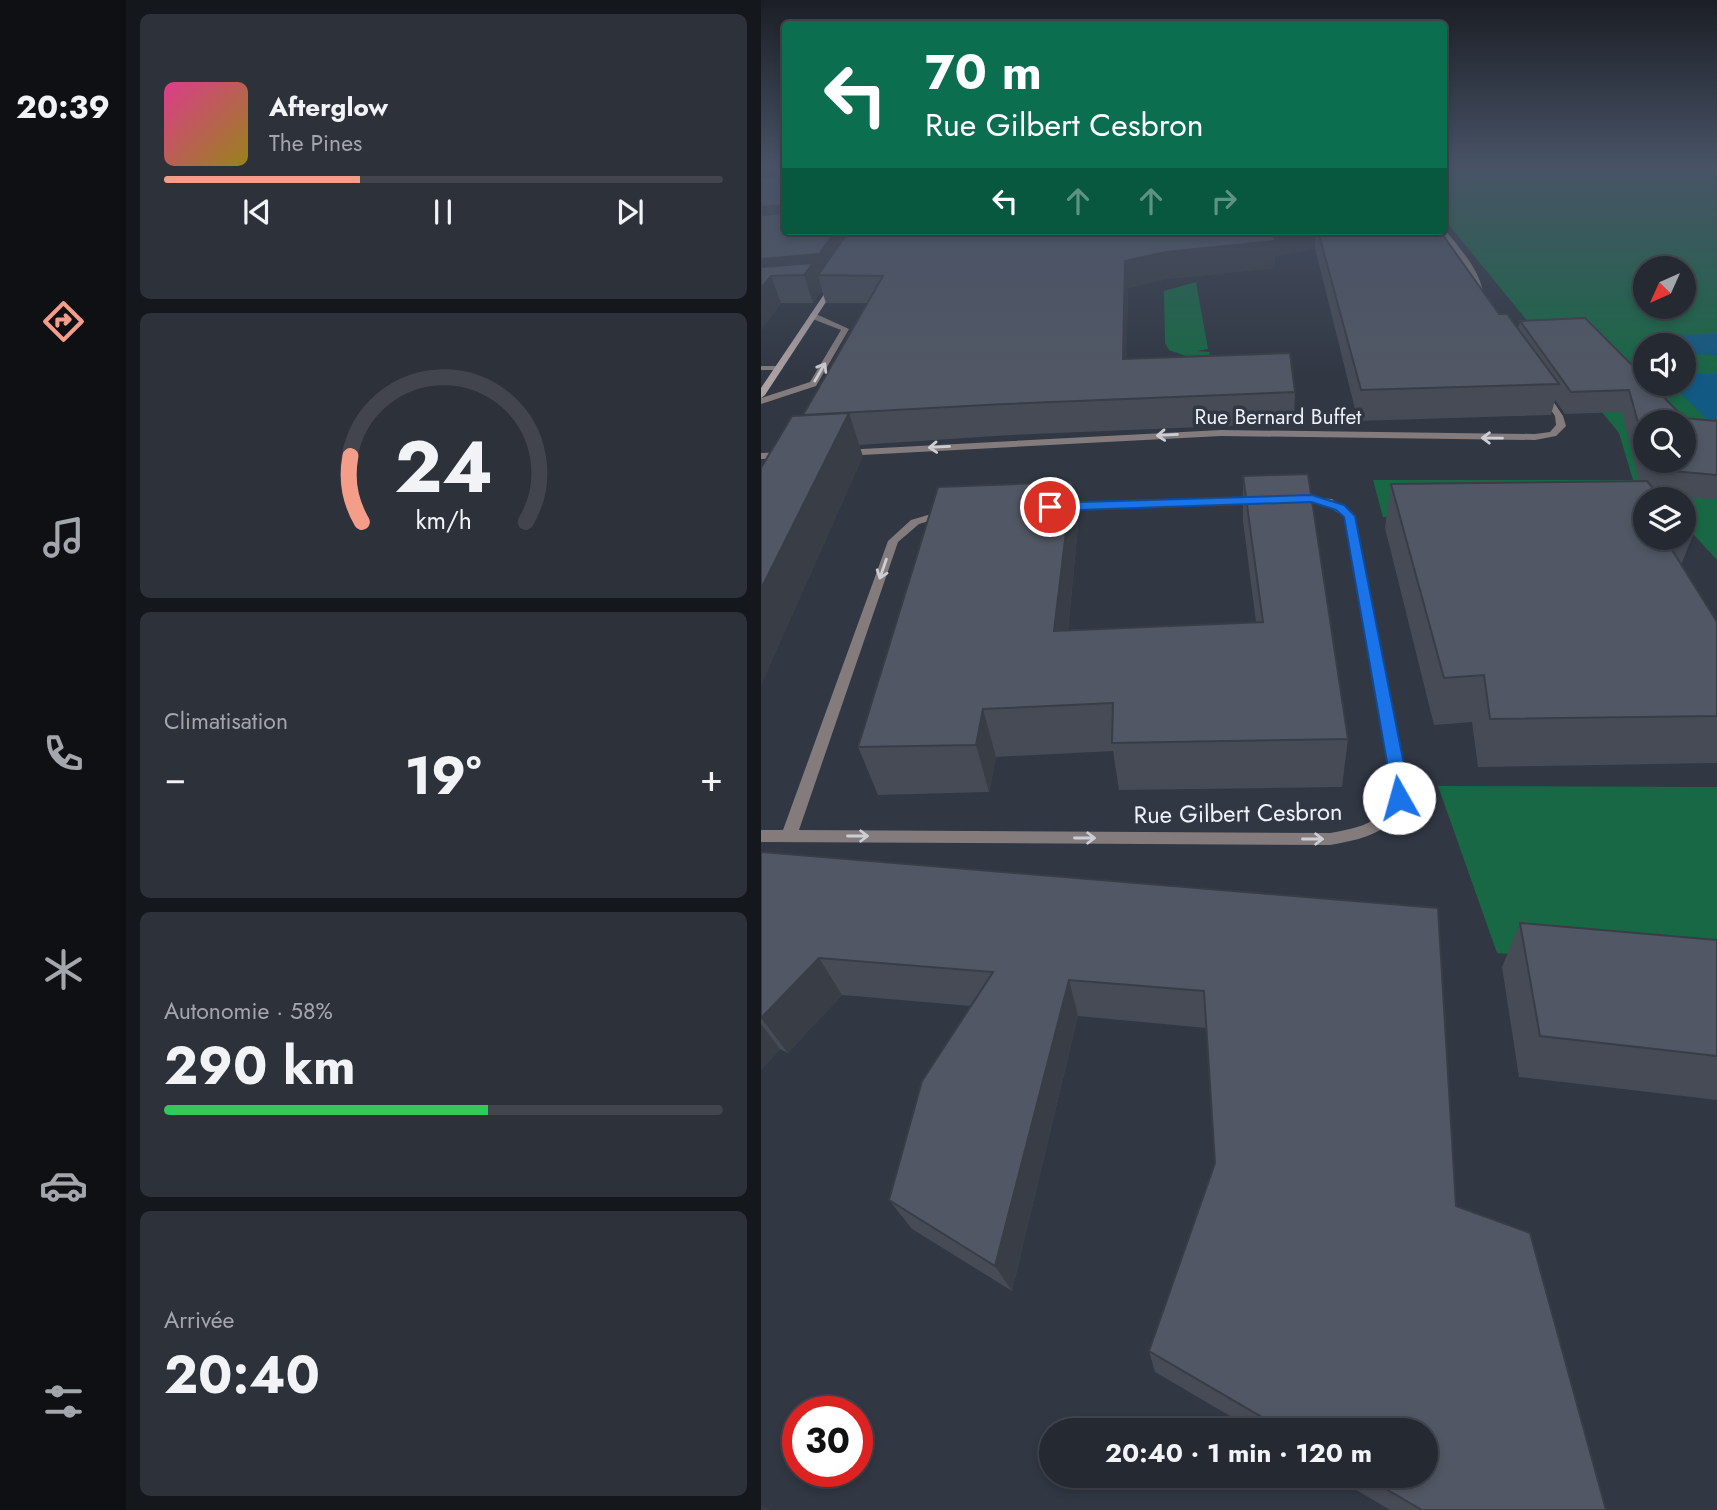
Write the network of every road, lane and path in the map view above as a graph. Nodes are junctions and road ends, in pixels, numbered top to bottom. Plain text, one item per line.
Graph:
1 (1447, 236) edge
2 (836, 280) joint
3 (821, 285) edge
4 (1487, 310) edge
5 (813, 316) junction
6 (779, 368) junction
7 (761, 369) edge
8 (1537, 384) edge
9 (761, 395) edge
10 (761, 401) edge
11 (826, 453) edge
12 (800, 454) edge
13 (761, 456) edge
14 (1039, 507) edge
15 (961, 510) edge
16 (789, 835) junction
17 (761, 836) edge

1 - 4 street
2 - 3 street
2 - 5 main road
5 - 6 main road
10 -> 5 street
6 - 7 street
6 - 9 main road
8 -> 11 street, Rue Bernard Buffet
12 - 13 street
16 -> 14 street, Rue Gilbert Cesbron
15 -> 16 street
16 - 17 street, Rue Gilbert Cesbron

